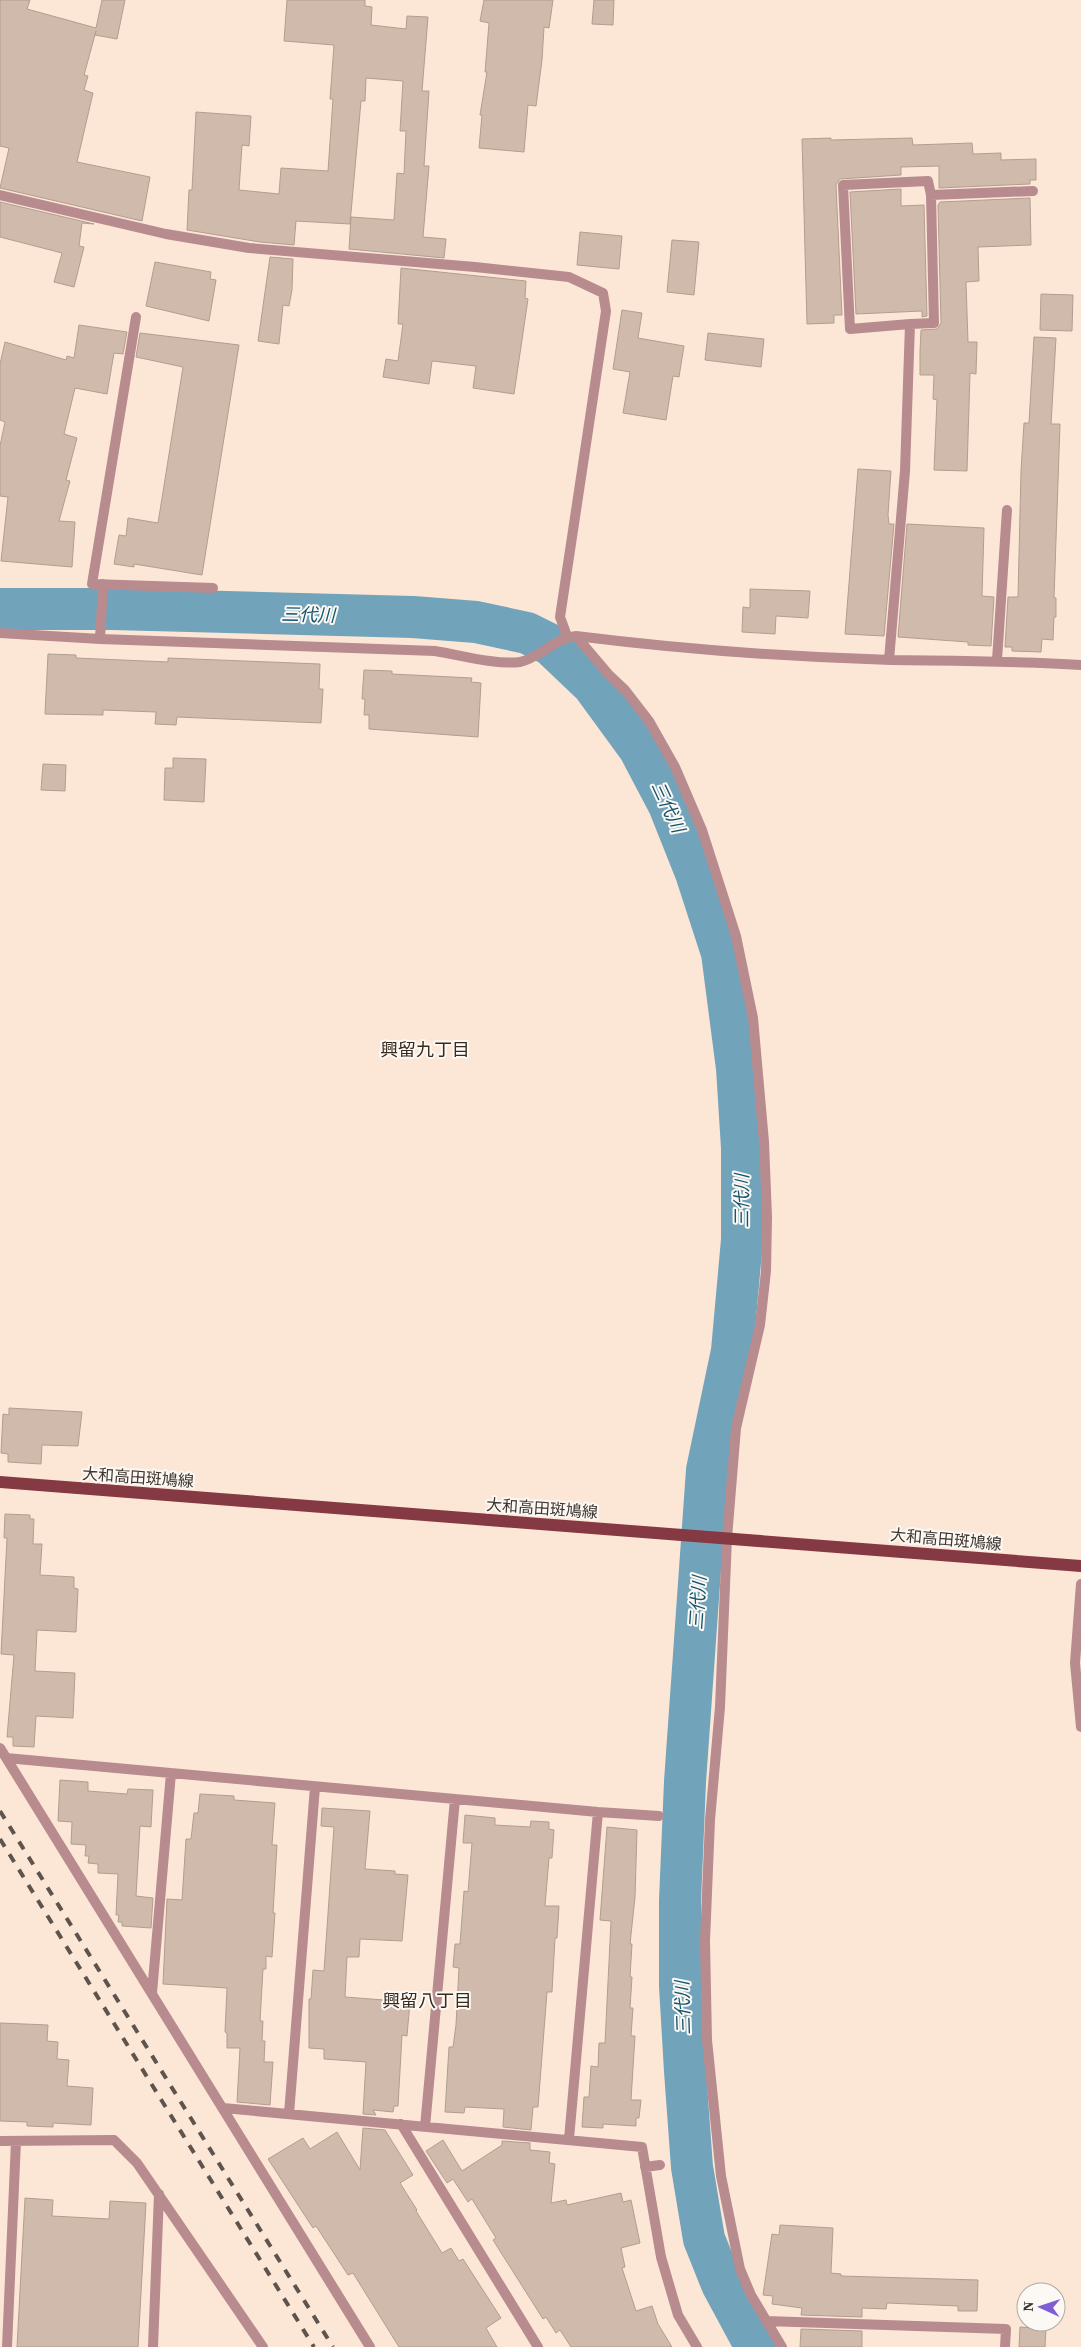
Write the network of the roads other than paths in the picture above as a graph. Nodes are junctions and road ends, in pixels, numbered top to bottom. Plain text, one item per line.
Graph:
1 (1034, 191) dead end
2 (0, 195) edge
3 (931, 195) junction
4 (136, 317) dead end
5 (910, 324) junction
6 (1006, 510) dead end
7 (103, 584) junction
8 (213, 588) dead end
9 (0, 633) edge
10 (572, 636) junction
11 (100, 639) junction
12 (889, 660) junction
13 (997, 660) junction
14 (1081, 665) edge
15 (0, 1482) edge
16 (727, 1538) junction
17 (1081, 1566) edge
18 (1081, 1584) edge
19 (1081, 1727) edge
20 (0, 1748) edge
21 (6, 1758) junction
22 (171, 1773) junction
23 (315, 1787) junction
24 (455, 1799) junction
25 (598, 1812) junction
26 (659, 1816) dead end
27 (152, 1993) junction
28 (223, 2108) junction
29 (289, 2114) junction
30 (401, 2124) junction
31 (425, 2127) junction
32 (569, 2139) junction
33 (0, 2141) edge
34 (16, 2141) junction
35 (660, 2165) dead end
36 (646, 2167) junction
37 (158, 2194) junction
38 (766, 2321) junction
39 (7, 2347) edge
40 (153, 2347) edge
41 (263, 2347) edge
42 (370, 2347) edge
43 (538, 2347) edge
44 (697, 2347) edge
45 (782, 2347) edge
46 (1005, 2347) edge

1 - 3 street
2 - 10 street
3 - 5 street
3 - 5 street
4 - 7 street
5 - 12 street
6 - 13 street
7 - 8 street
7 - 11 street
9 - 11 street
10 - 11 street
10 - 12 street
10 - 16 street
12 - 13 street
13 - 14 street
15 - 16 main road, 大和高田斑鳩線
16 - 17 main road, 大和高田斑鳩線
16 - 38 street
18 - 19 street
20 - 21 street
21 - 22 street
21 - 27 street
22 - 23 street
22 - 27 street
23 - 24 street
23 - 29 street
24 - 25 street
24 - 31 street
25 - 26 street
25 - 32 street
27 - 28 street
28 - 29 street
28 - 42 street
29 - 30 street
30 - 31 street
30 - 43 street
31 - 32 street
32 - 36 street
33 - 34 street
34 - 37 street
34 - 39 street
35 - 36 street
36 - 44 street
37 - 40 street
37 - 41 street
38 - 45 street
38 - 46 street

